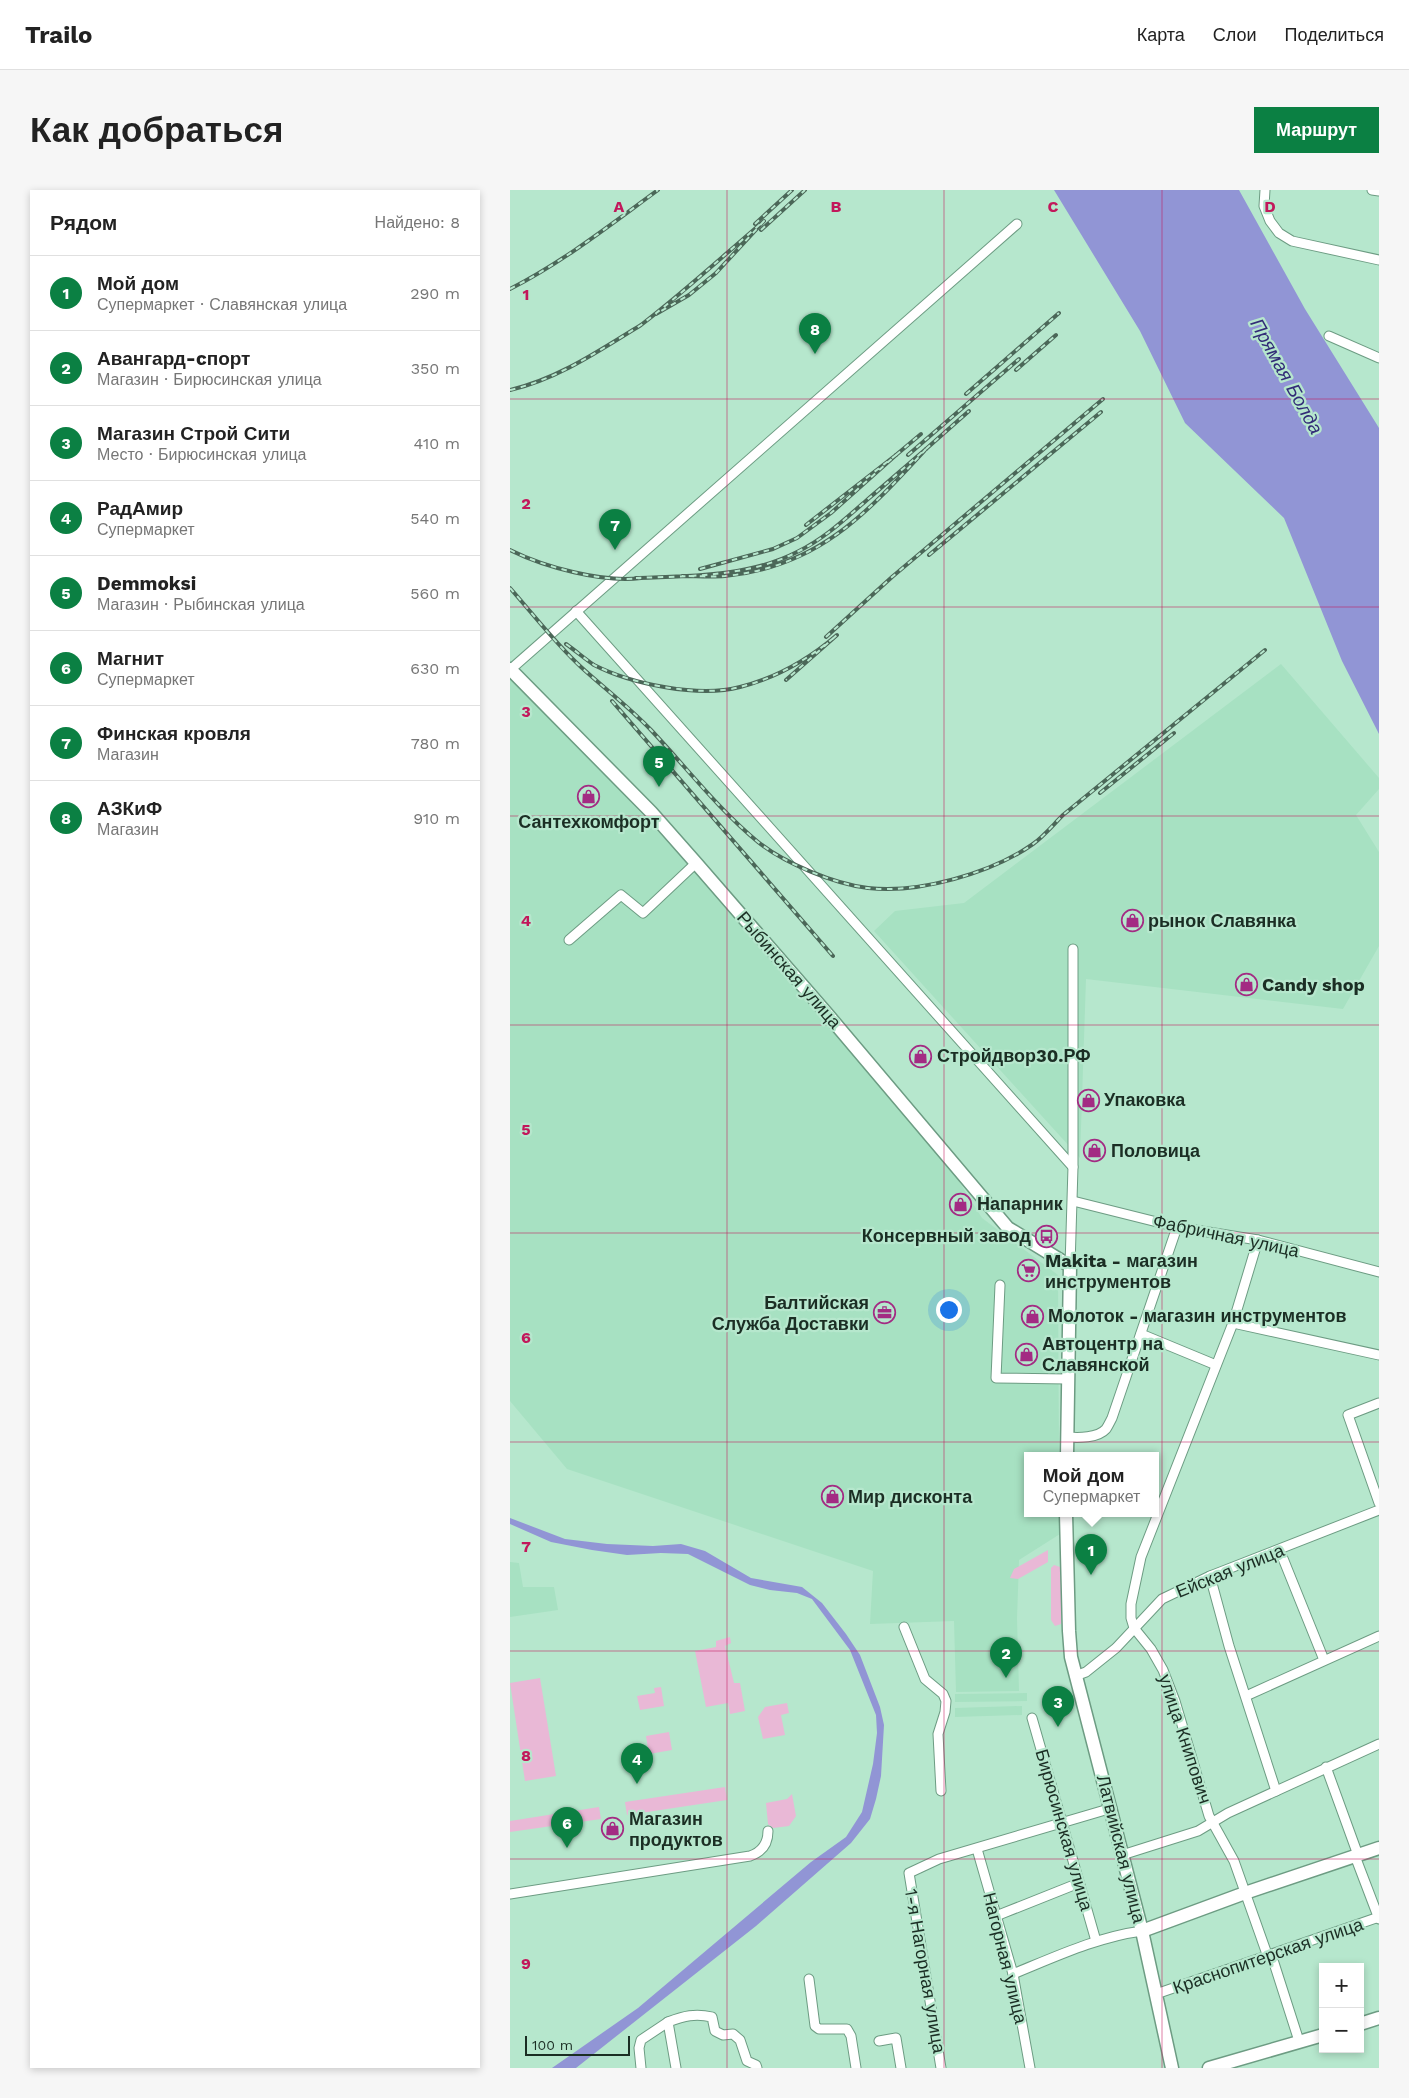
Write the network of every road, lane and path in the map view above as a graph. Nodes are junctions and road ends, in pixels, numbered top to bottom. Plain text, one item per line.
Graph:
1 (1372, 190) edge
2 (1379, 191) edge
3 (1264, 193) edge
4 (1018, 224) dead end
5 (1379, 260) edge
6 (1329, 336) dead end
7 (1379, 358) edge
8 (576, 611) junction
9 (510, 669) edge
10 (696, 863) junction
11 (569, 940) dead end
12 (1072, 949) dead end
13 (1073, 1167) junction
14 (1072, 1201) junction
15 (1177, 1227) junction
16 (1258, 1240) junction
17 (1070, 1266) junction
18 (1379, 1272) edge
19 (1000, 1284) dead end
20 (1233, 1323) junction
21 (1142, 1334) junction
22 (1379, 1355) edge
23 (1216, 1365) junction
24 (1068, 1379) junction
25 (1379, 1403) edge
26 (1068, 1437) junction
27 (1067, 1452) edge
28 (1379, 1503) edge
29 (1159, 1509) edge
30 (1379, 1510) edge
31 (1066, 1517) edge
32 (1156, 1517) edge
33 (1280, 1550) junction
34 (1210, 1576) junction
35 (904, 1627) dead end
36 (1134, 1628) junction
37 (1379, 1636) edge
38 (1324, 1660) junction
39 (1075, 1676) junction
40 (1246, 1696) junction
41 (1032, 1718) dead end
42 (1379, 1744) edge
43 (1326, 1767) junction
44 (1276, 1791) junction
45 (941, 1792) dead end
46 (1112, 1808) junction
47 (1063, 1822) junction
48 (1213, 1823) junction
49 (768, 1832) dead end
50 (1379, 1848) edge
51 (977, 1849) junction
52 (1122, 1855) junction
53 (1356, 1855) junction
54 (1079, 1883) junction
55 (1245, 1893) junction
56 (510, 1894) edge
57 (996, 1916) junction
58 (1379, 1918) edge
59 (1142, 1931) junction
60 (1096, 1941) junction
61 (1268, 1956) junction
62 (1013, 1974) junction
63 (809, 1979) dead end
64 (1156, 1994) junction
65 (1379, 2018) edge
66 (668, 2022) junction
67 (1364, 2023) edge
68 (1319, 2036) edge
69 (879, 2041) dead end
70 (1299, 2041) junction
71 (642, 2068) edge
72 (676, 2068) edge
73 (757, 2068) edge
74 (856, 2068) edge
75 (901, 2068) edge
76 (941, 2068) edge
77 (1030, 2068) edge
78 (1172, 2068) edge
79 (1209, 2068) edge

1 - 2 street
3 - 5 street
4 - 8 street
6 - 7 street
8 - 9 street
8 - 13 street
9 - 10 main road, Рыбинская улица
10 - 11 street
10 - 17 main road, Рыбинская улица
12 - 13 street
13 - 14 street
14 - 15 street, Фабричная улица
14 - 17 street
15 - 16 street, Фабричная улица
15 - 21 street
16 - 18 street, Фабричная улица
16 - 20 street
17 - 24 main road
19 - 24 street
20 - 22 street
20 - 23 street
21 - 23 street
21 - 26 street
23 - 29 street
24 - 26 main road
25 - 28 street
26 - 27 main road
30 - 33 street, Ейская улица
31 - 39 main road, Латвийская улица
32 - 36 street
33 - 34 street, Ейская улица
33 - 38 street
34 - 36 street, Ейская улица
34 - 40 street
35 - 45 street
36 - 39 street, Ейская улица
36 - 48 street, улица Книпович
37 - 38 street
38 - 40 street
39 - 46 main road, Латвийская улица
40 - 44 street
41 - 47 street, Бирюсинская улица
42 - 43 street
43 - 44 street
43 - 53 street
44 - 48 street
46 - 47 street
46 - 52 main road, Латвийская улица
47 - 51 street
47 - 54 street, Бирюсинская улица
48 - 52 street
48 - 55 street, улица Книпович
49 - 56 street
50 - 53 main road
51 - 57 street, Нагорная улица
51 - 76 street, 1-я Нагорная улица
52 - 59 main road, Латвийская улица
53 - 55 main road
53 - 58 street
54 - 57 street
54 - 60 street, Бирюсинская улица
55 - 59 main road
55 - 61 street, улица Книпович
57 - 62 street, Нагорная улица
58 - 61 street, Краснопитерская улица
59 - 60 street
59 - 64 main road, Латвийская улица
60 - 62 street
61 - 64 street, Краснопитерская улица
61 - 70 street, улица Книпович
62 - 77 street, Нагорная улица
63 - 74 street
64 - 78 main road, Латвийская улица
65 - 67 main road
66 - 71 street
66 - 72 street
66 - 73 street
68 - 70 main road
69 - 75 street
70 - 79 main road

